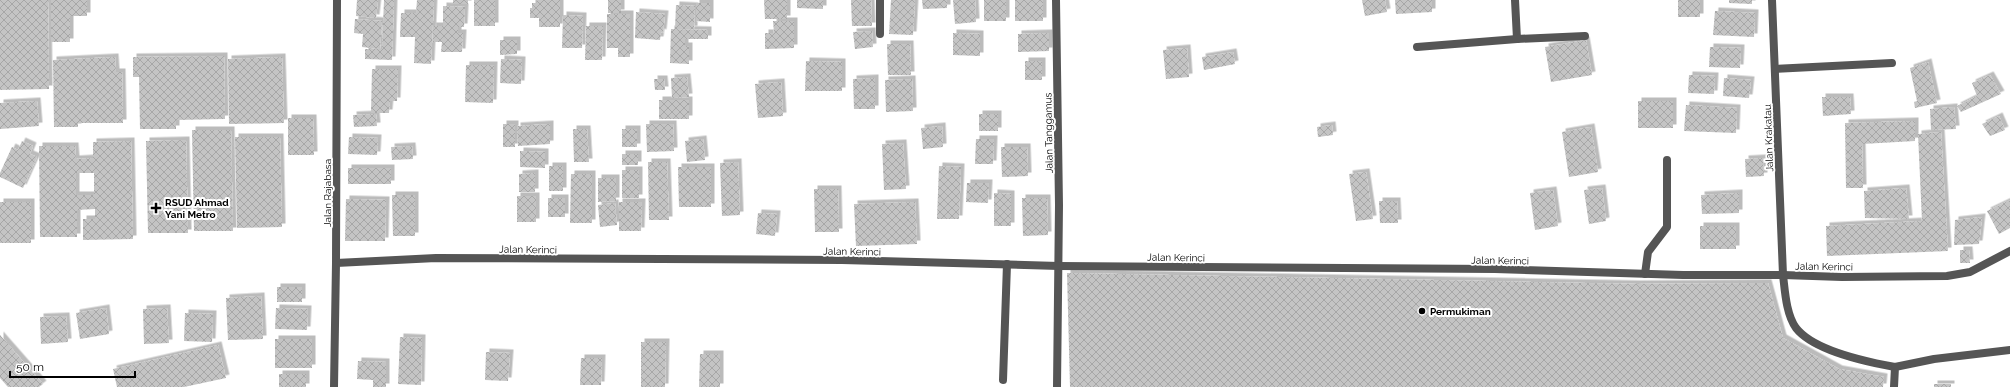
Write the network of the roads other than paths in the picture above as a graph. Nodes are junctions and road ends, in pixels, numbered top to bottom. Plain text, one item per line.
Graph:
1 (338, 0) edge
2 (880, 0) edge
3 (1056, 0) edge
4 (1515, 0) edge
5 (1772, 0) edge
6 (880, 34) dead end
7 (1585, 36) dead end
8 (1517, 39) junction
9 (1417, 47) dead end
10 (1892, 63) dead end
11 (1775, 69) junction
12 (1667, 160) dead end
13 (2010, 251) edge
14 (336, 263) junction
15 (1006, 264) junction
16 (1059, 266) junction
17 (1645, 274) junction
18 (1783, 275) junction
19 (2010, 350) edge
20 (1895, 367) junction
21 (1003, 380) dead end
22 (334, 387) edge
23 (1057, 387) edge
24 (1894, 387) edge

1 - 14 street, Jalan Rajabasa
2 - 6 street
3 - 16 street, Jalan Tanggamus
4 - 8 street
5 - 11 street, Jalan Krakatau
7 - 8 street
8 - 9 street
10 - 11 street
11 - 18 street, Jalan Krakatau
12 - 17 street
13 - 18 street, Jalan Kerinci
14 - 15 street, Jalan Kerinci
14 - 22 street, Jalan Rajabasa
15 - 16 street, Jalan Kerinci
15 - 21 street
16 - 17 street, Jalan Kerinci
16 - 23 street, Jalan Tanggamus
17 - 18 street, Jalan Kerinci
18 - 20 street, Jalan Krakatau
19 - 20 street
20 - 24 street

